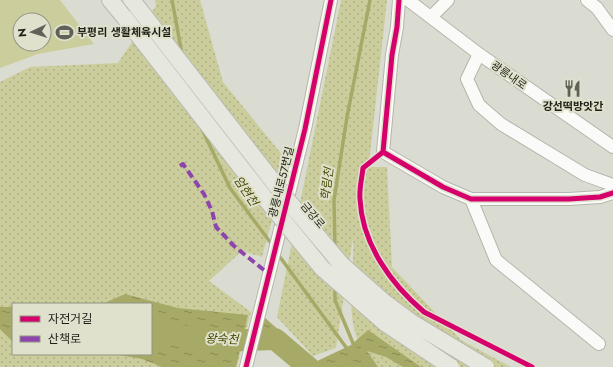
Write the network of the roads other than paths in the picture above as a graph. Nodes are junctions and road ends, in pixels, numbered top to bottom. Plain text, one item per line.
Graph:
1 (110, 0) edge
2 (132, 0) edge
3 (331, 0) edge
4 (399, 0) edge
5 (408, 0) edge
6 (448, 0) edge
7 (587, 0) edge
8 (431, 17) junction
9 (613, 30) edge
10 (480, 54) junction
11 (613, 147) edge
12 (613, 185) edge
13 (613, 193) edge
14 (471, 199) junction
15 (599, 344) dead end
16 (246, 367) edge
17 (451, 367) edge
18 (486, 367) edge

1 - 17 main road, bridge
2 - 18 main road, 금강로, bridge
3 - 16 street, 광릉내로57번길, bridge
4 - 14 street
5 - 8 street, 광릉내로
6 - 8 street
7 - 9 street
8 - 10 street, 광릉내로
10 - 11 street, 광릉내로
10 - 12 street
13 - 14 street
14 - 15 street

